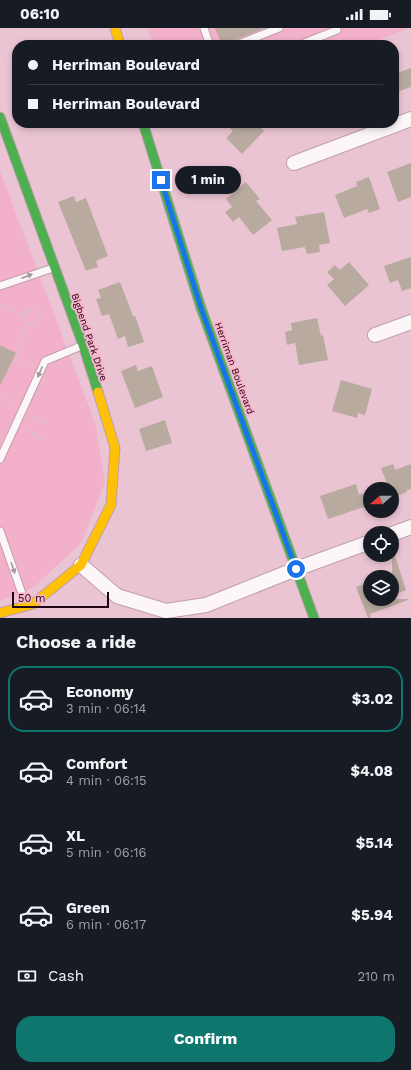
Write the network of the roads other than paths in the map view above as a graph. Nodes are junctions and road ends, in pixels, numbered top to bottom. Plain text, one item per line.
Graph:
1 (115, 28) edge
2 (204, 28) edge
3 (279, 28) edge
4 (336, 28) edge
5 (119, 40) edge
6 (208, 40) edge
7 (249, 40) edge
8 (312, 40) edge
9 (0, 117) edge
10 (411, 119) edge
11 (399, 124) edge
12 (145, 128) edge
13 (387, 128) edge
14 (294, 163) dead end
15 (54, 267) junction
16 (0, 286) edge
17 (411, 322) edge
18 (375, 335) dead end
19 (83, 345) junction
20 (0, 459) edge
21 (411, 528) edge
22 (0, 531) edge
23 (399, 532) edge
24 (363, 545) edge
25 (81, 565) junction
26 (296, 569) junction
27 (26, 606) junction
28 (0, 614) edge
29 (165, 615) edge
30 (314, 618) edge

1 - 5 street
2 - 6 lane
3 - 7 lane
4 - 8 lane
9 - 15 street, Bigbend Park Drive
10 - 11 street
12 - 26 street, Herriman Boulevard
13 - 14 street
16 -> 15 lane
15 - 19 street, Bigbend Park Drive
17 - 18 street
19 -> 20 lane
19 - 25 street, Bigbend Park Drive
21 - 23 street
22 -> 27 lane
24 - 26 street
25 - 27 street
25 - 29 street
26 - 29 street
26 - 30 street, Herriman Boulevard
27 - 28 street

